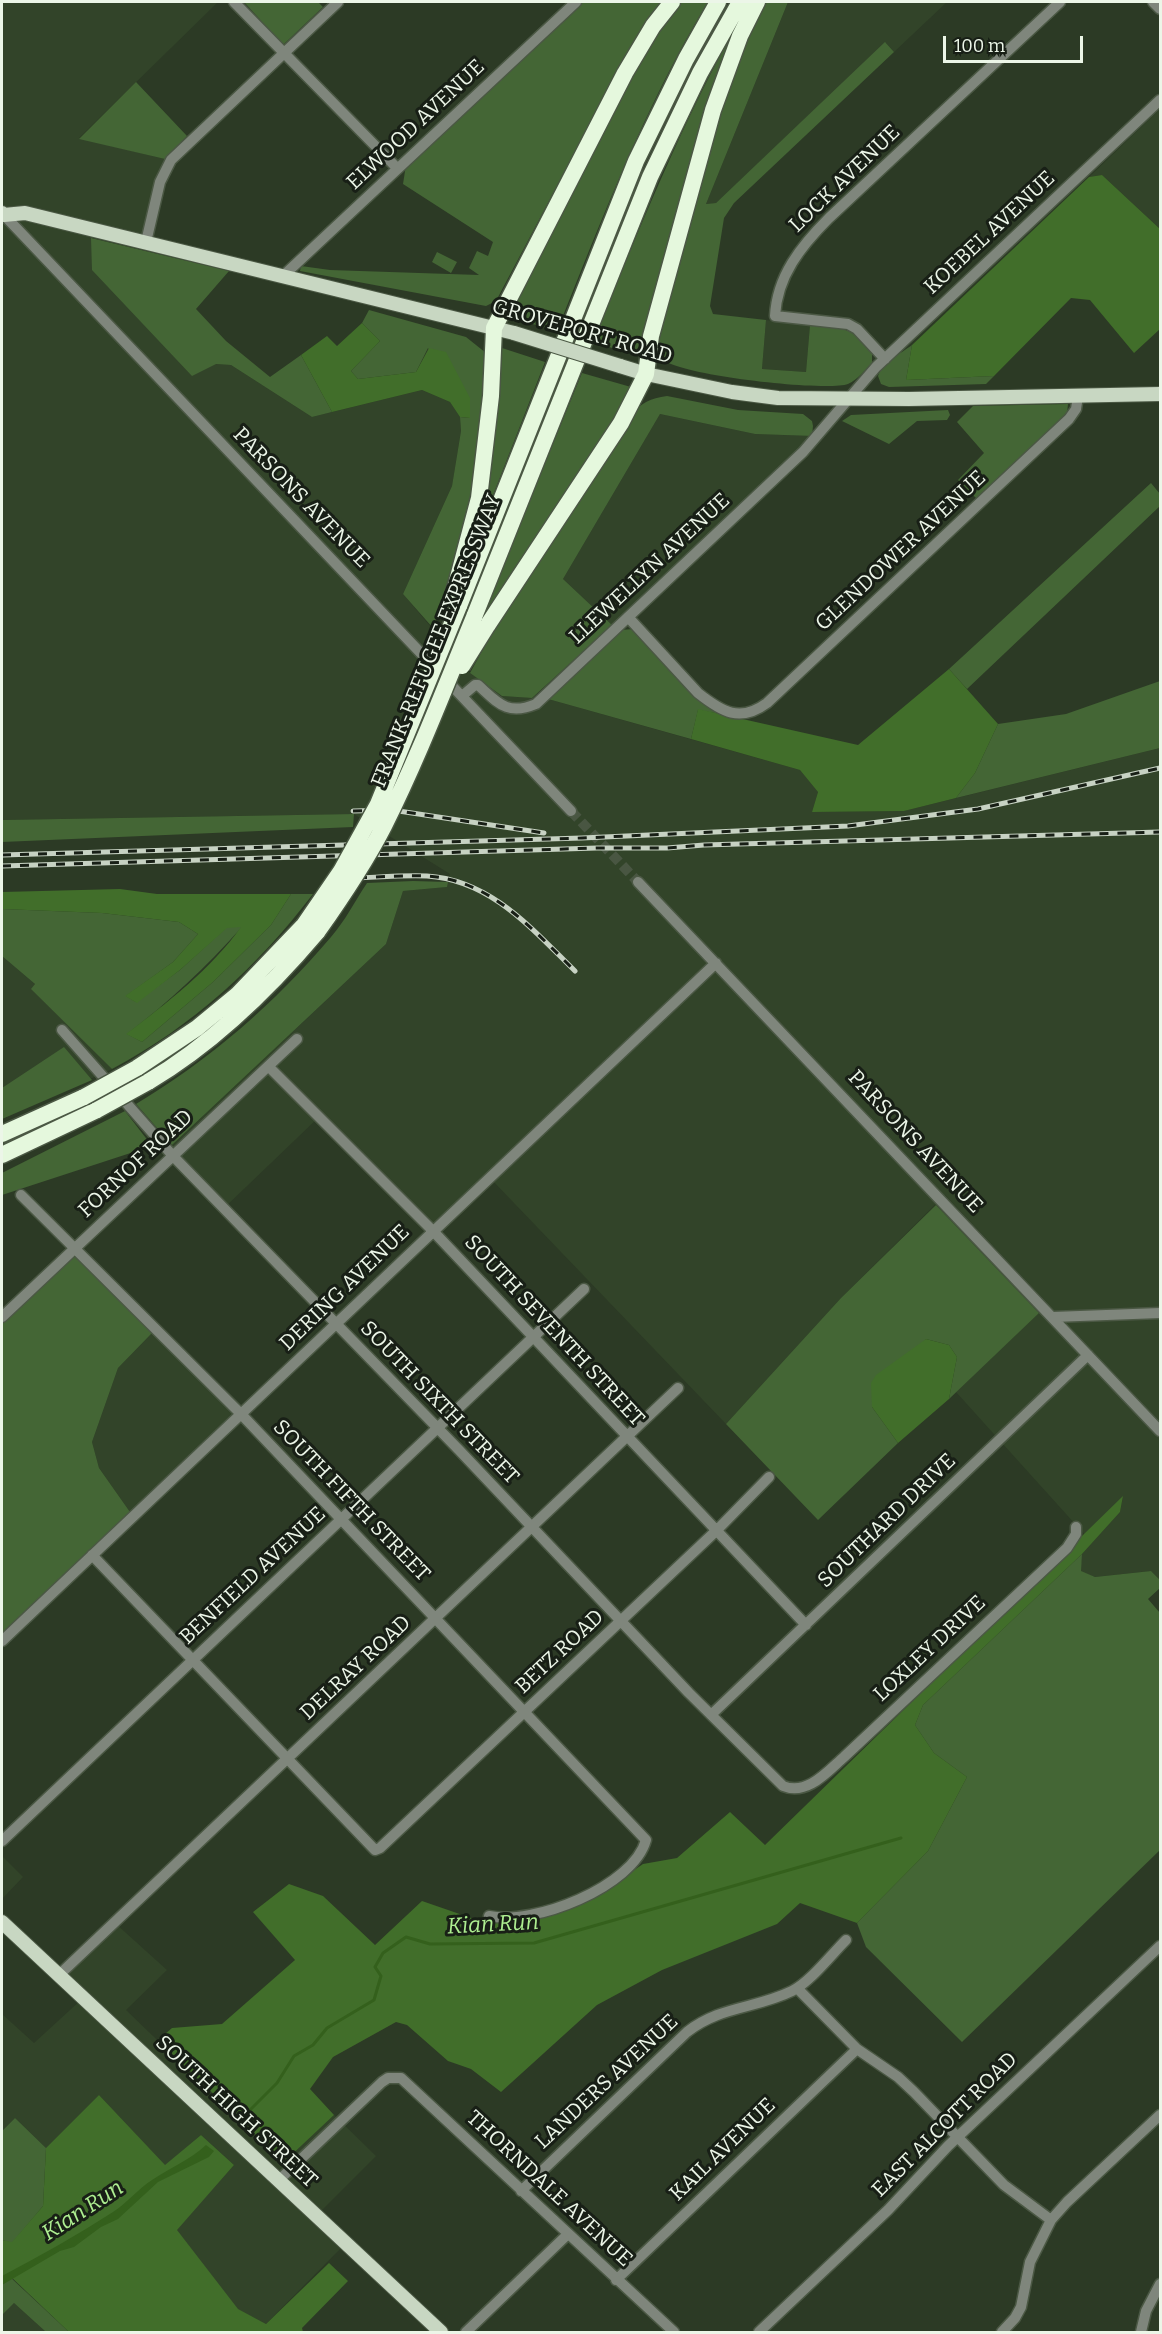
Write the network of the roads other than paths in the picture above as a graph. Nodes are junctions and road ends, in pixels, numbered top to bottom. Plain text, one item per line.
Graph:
1 (234, 2) edge
2 (338, 2) edge
3 (576, 2) edge
4 (672, 2) edge
5 (718, 2) edge
6 (740, 2) edge
7 (758, 2) edge
8 (1060, 2) edge
9 (1153, 2) edge
10 (1161, 9) edge
11 (284, 53) junction
12 (1161, 100) edge
13 (397, 168) junction
14 (2, 214) edge
15 (146, 242) junction
16 (283, 276) junction
17 (494, 328) junction
18 (885, 359) junction
19 (646, 374) junction
20 (1161, 394) edge
21 (1078, 396) junction
22 (851, 398) junction
23 (455, 603) junction
24 (627, 617) junction
25 (481, 621) junction
26 (462, 696) junction
27 (571, 812) tunnel mouth
28 (638, 882) tunnel mouth
29 (311, 928) junction
30 (716, 963) junction
31 (62, 1030) dead end
32 (297, 1039) dead end
33 (269, 1067) junction
34 (2, 1134) edge
35 (4, 1154) edge
36 (173, 1156) junction
37 (21, 1195) dead end
38 (433, 1232) junction
39 (76, 1247) junction
40 (584, 1289) dead end
41 (1161, 1313) edge
42 (2, 1317) edge
43 (1053, 1317) junction
44 (336, 1324) junction
45 (534, 1337) junction
46 (1088, 1355) junction
47 (678, 1388) dead end
48 (241, 1414) junction
49 (438, 1428) junction
50 (1161, 1431) edge
51 (627, 1436) junction
52 (769, 1477) dead end
53 (342, 1519) junction
54 (531, 1527) junction
55 (1076, 1527) dead end
56 (717, 1530) junction
57 (92, 1555) junction
58 (436, 1619) junction
59 (620, 1622) junction
60 (806, 1625) junction
61 (2, 1641) edge
62 (193, 1660) junction
63 (524, 1712) junction
64 (712, 1714) junction
65 (287, 1760) junction
66 (798, 1789) joint
67 (2, 1841) edge
68 (489, 1916) dead end
69 (2, 1922) edge
70 (846, 1940) dead end
71 (1161, 1946) edge
72 (59, 1975) junction
73 (797, 1989) junction
74 (857, 2049) junction
75 (1161, 2115) edge
76 (957, 2137) junction
77 (279, 2180) junction
78 (521, 2191) junction
79 (1051, 2220) junction
80 (568, 2235) junction
81 (616, 2280) junction
82 (1161, 2284) edge
83 (441, 2332) edge
84 (466, 2332) edge
85 (674, 2332) edge
86 (759, 2332) edge
87 (1002, 2332) edge
88 (1141, 2332) edge

1 - 11 street
2 - 11 street
3 - 13 street, ELWOOD AVENUE
4 - 17 highway
5 - 23 highway, FRANK-REFUGEE EXPRESSWAY
6 - 25 highway, FRANK-REFUGEE EXPRESSWAY
7 - 19 highway
8 - 18 street, LOCK AVENUE
9 - 10 street
11 - 13 street
11 - 15 street
12 - 18 street, KOEBEL AVENUE
13 - 16 street, ELWOOD AVENUE
14 - 15 main road, GROVEPORT ROAD
14 - 26 street, PARSONS AVENUE
15 - 16 main road, GROVEPORT ROAD
16 - 17 main road, GROVEPORT ROAD
17 - 19 main road, GROVEPORT ROAD, bridge
17 - 23 highway
18 - 22 street, KOEBEL AVENUE
19 - 22 main road, GROVEPORT ROAD
19 - 25 highway
20 - 21 main road, GROVEPORT ROAD
21 - 22 main road, GROVEPORT ROAD
21 - 24 street, GLENDOWER AVENUE
22 - 24 street, LLEWELLYN AVENUE
23 - 29 highway, FRANK-REFUGEE EXPRESSWAY, bridge
24 - 26 street, LLEWELLYN AVENUE
25 - 29 highway, FRANK-REFUGEE EXPRESSWAY, bridge
26 - 27 street, PARSONS AVENUE
28 - 30 street, PARSONS AVENUE
29 - 34 highway, FRANK-REFUGEE EXPRESSWAY, bridge
29 - 35 highway, FRANK-REFUGEE EXPRESSWAY, bridge
30 - 38 street, DERING AVENUE
30 - 43 street, PARSONS AVENUE
31 - 36 street, SOUTH SIXTH STREET
32 - 33 street, FORNOF ROAD
33 - 36 street, FORNOF ROAD
33 - 38 street, SOUTH SEVENTH STREET
36 - 39 street, FORNOF ROAD
36 - 44 street, SOUTH SIXTH STREET
37 - 39 street, SOUTH FIFTH STREET
38 - 44 street, DERING AVENUE
38 - 45 street, SOUTH SEVENTH STREET
39 - 42 street, FORNOF ROAD
39 - 48 street, SOUTH FIFTH STREET
40 - 45 street, BENFIELD AVENUE
41 - 43 street
43 - 46 street, PARSONS AVENUE
44 - 48 street, DERING AVENUE
44 - 49 street, SOUTH SIXTH STREET
45 - 49 street, BENFIELD AVENUE
45 - 51 street, SOUTH SEVENTH STREET
46 - 50 street, PARSONS AVENUE
46 - 60 street, SOUTHARD DRIVE
47 - 51 street, DELRAY ROAD
48 - 53 street, SOUTH FIFTH STREET
48 - 57 street, DERING AVENUE
49 - 53 street, BENFIELD AVENUE
49 - 54 street, SOUTH SIXTH STREET
51 - 54 street, DELRAY ROAD
51 - 56 street, SOUTH SEVENTH STREET
52 - 56 street, BETZ ROAD
53 - 58 street, SOUTH FIFTH STREET
53 - 62 street, BENFIELD AVENUE
54 - 58 street, DELRAY ROAD
54 - 59 street, SOUTH SIXTH STREET
55 - 66 street, LOXLEY DRIVE
56 - 59 street, BETZ ROAD
56 - 60 street, SOUTH SEVENTH STREET
57 - 61 street, DERING AVENUE
57 - 62 street
58 - 63 street, SOUTH FIFTH STREET
58 - 65 street, DELRAY ROAD
59 - 63 street, BETZ ROAD
59 - 64 street, SOUTH SIXTH STREET
60 - 64 street, SOUTHARD DRIVE
62 - 65 street
62 - 67 street, BENFIELD AVENUE
63 - 65 street, BETZ ROAD
63 - 68 street, SOUTH FIFTH STREET
64 - 66 street, SOUTH SIXTH STREET
65 - 72 street, DELRAY ROAD
69 - 72 main road, SOUTH HIGH STREET
70 - 73 street, LANDERS AVENUE
71 - 76 street, EAST ALCOTT ROAD
72 - 77 main road, SOUTH HIGH STREET
73 - 74 street
73 - 78 street, LANDERS AVENUE
74 - 76 street
74 - 81 street, KAIL AVENUE
75 - 79 street
76 - 79 street
76 - 86 street, EAST ALCOTT ROAD
77 - 78 street, THORNDALE AVENUE
77 - 83 main road, SOUTH HIGH STREET
78 - 80 street, THORNDALE AVENUE
79 - 87 street
80 - 81 street, THORNDALE AVENUE
80 - 84 street
81 - 85 street, THORNDALE AVENUE
82 - 88 street

